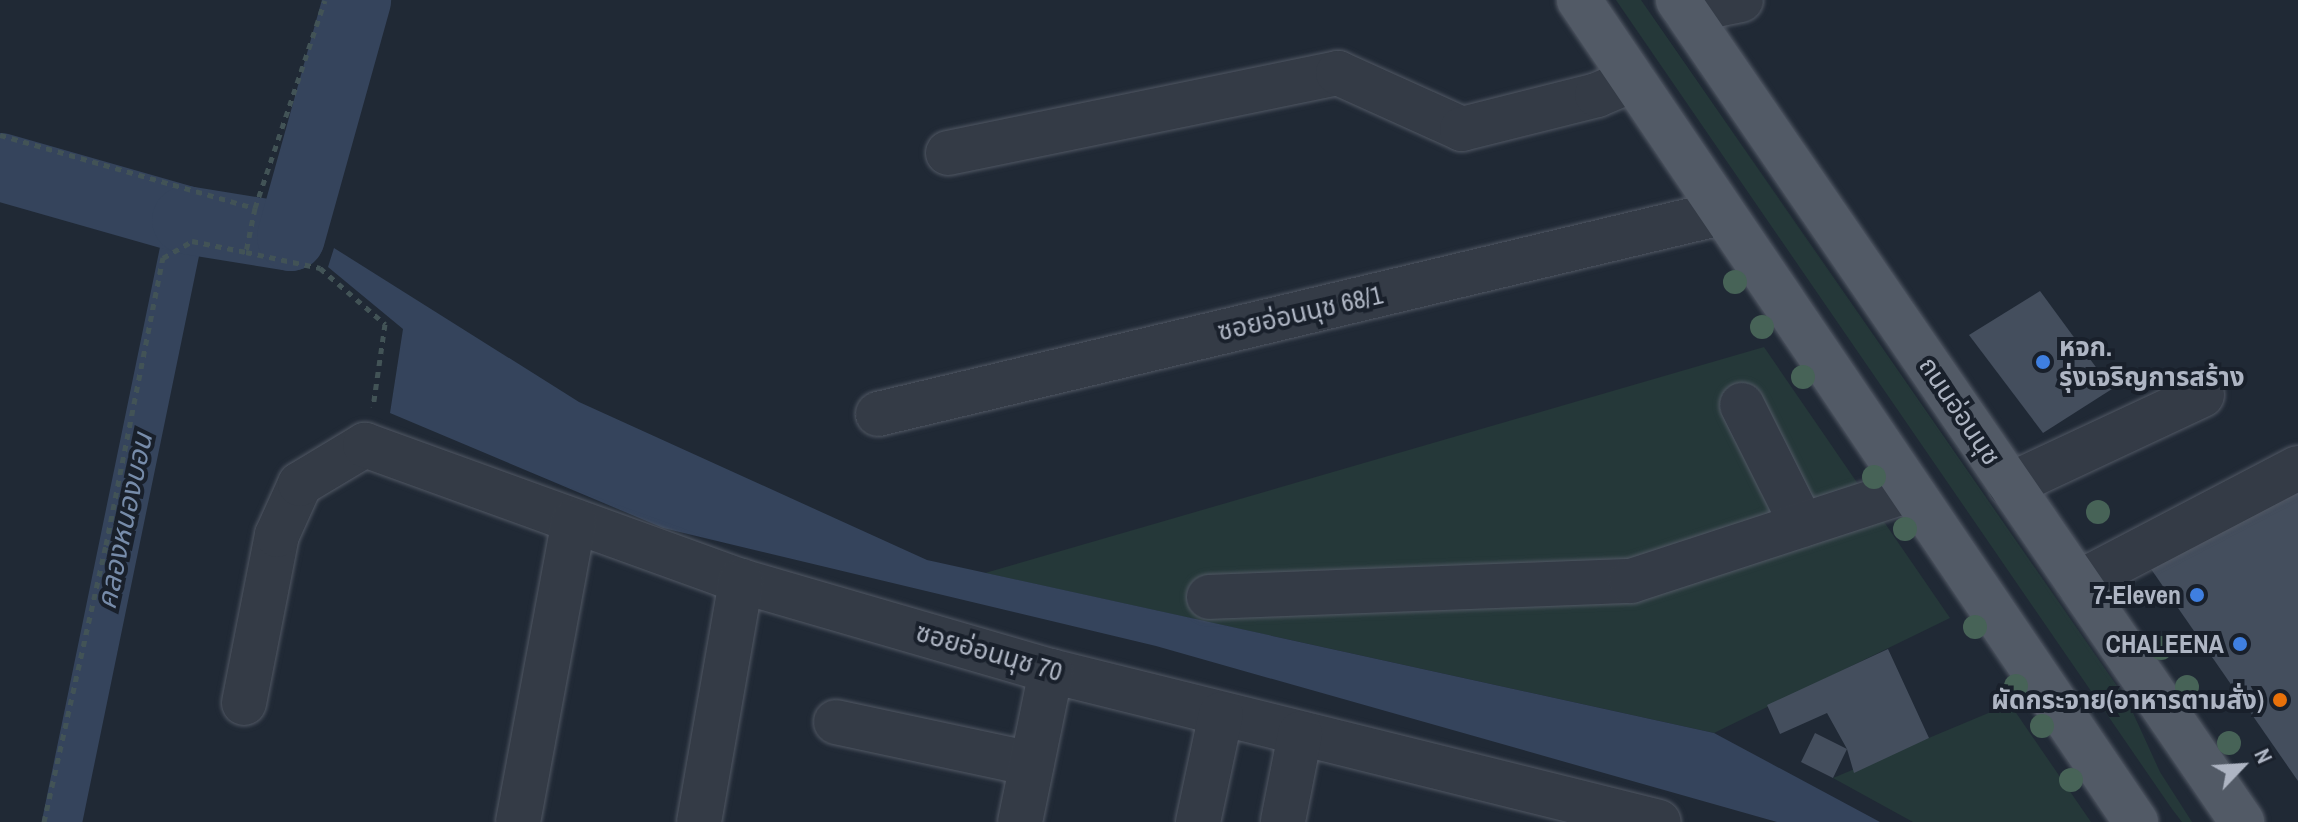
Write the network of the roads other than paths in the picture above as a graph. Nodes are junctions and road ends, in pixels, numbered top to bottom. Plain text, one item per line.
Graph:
1 (1579, 0) edge
2 (1741, 0) edge
3 (1682, 6) edge
4 (1633, 80) junction
5 (948, 153) dead end
6 (1721, 213) junction
7 (2202, 395) dead end
8 (1742, 405) dead end
9 (878, 414) dead end
10 (2298, 468) edge
11 (2010, 485) junction
12 (1910, 490) junction
13 (574, 521) junction
14 (1802, 525) junction
15 (741, 581) junction
16 (2078, 583) junction
17 (1209, 597) dead end
18 (1051, 671) junction
19 (244, 703) dead end
20 (1221, 714) junction
21 (836, 722) dead end
22 (1300, 734) junction
23 (1032, 764) junction
24 (1513, 804) edge
25 (1283, 821) edge
26 (518, 822) edge
27 (699, 822) edge
28 (1020, 822) edge
29 (1198, 822) edge
30 (1659, 822) edge
31 (2136, 822) edge
32 (2242, 822) edge

1 - 4 main road
2 - 3 street
3 - 11 main road, ถนนอ่อนนุช
4 - 5 street
4 - 6 main road
6 - 9 street, ซอยอ่อนนุช 68/1
6 - 12 main road
7 - 11 street
8 - 14 street
10 - 16 street
11 - 16 main road, ถนนอ่อนนุช
12 - 14 street
12 - 31 main road
13 - 15 street, ซอยอ่อนนุช 70
13 - 19 street, ซอยอ่อนนุช 70
13 - 26 street
14 - 17 street
15 - 18 street, ซอยอ่อนนุช 70
15 - 27 street
16 - 32 main road, ถนนอ่อนนุช
18 - 20 street, ซอยอ่อนนุช 70
18 - 23 street
20 - 22 street, ซอยอ่อนนุช 70
20 - 29 street
21 - 23 street
22 - 24 street, ซอยอ่อนนุช 70
22 - 25 street
23 - 28 street
24 - 30 street, ซอยอ่อนนุช 70

